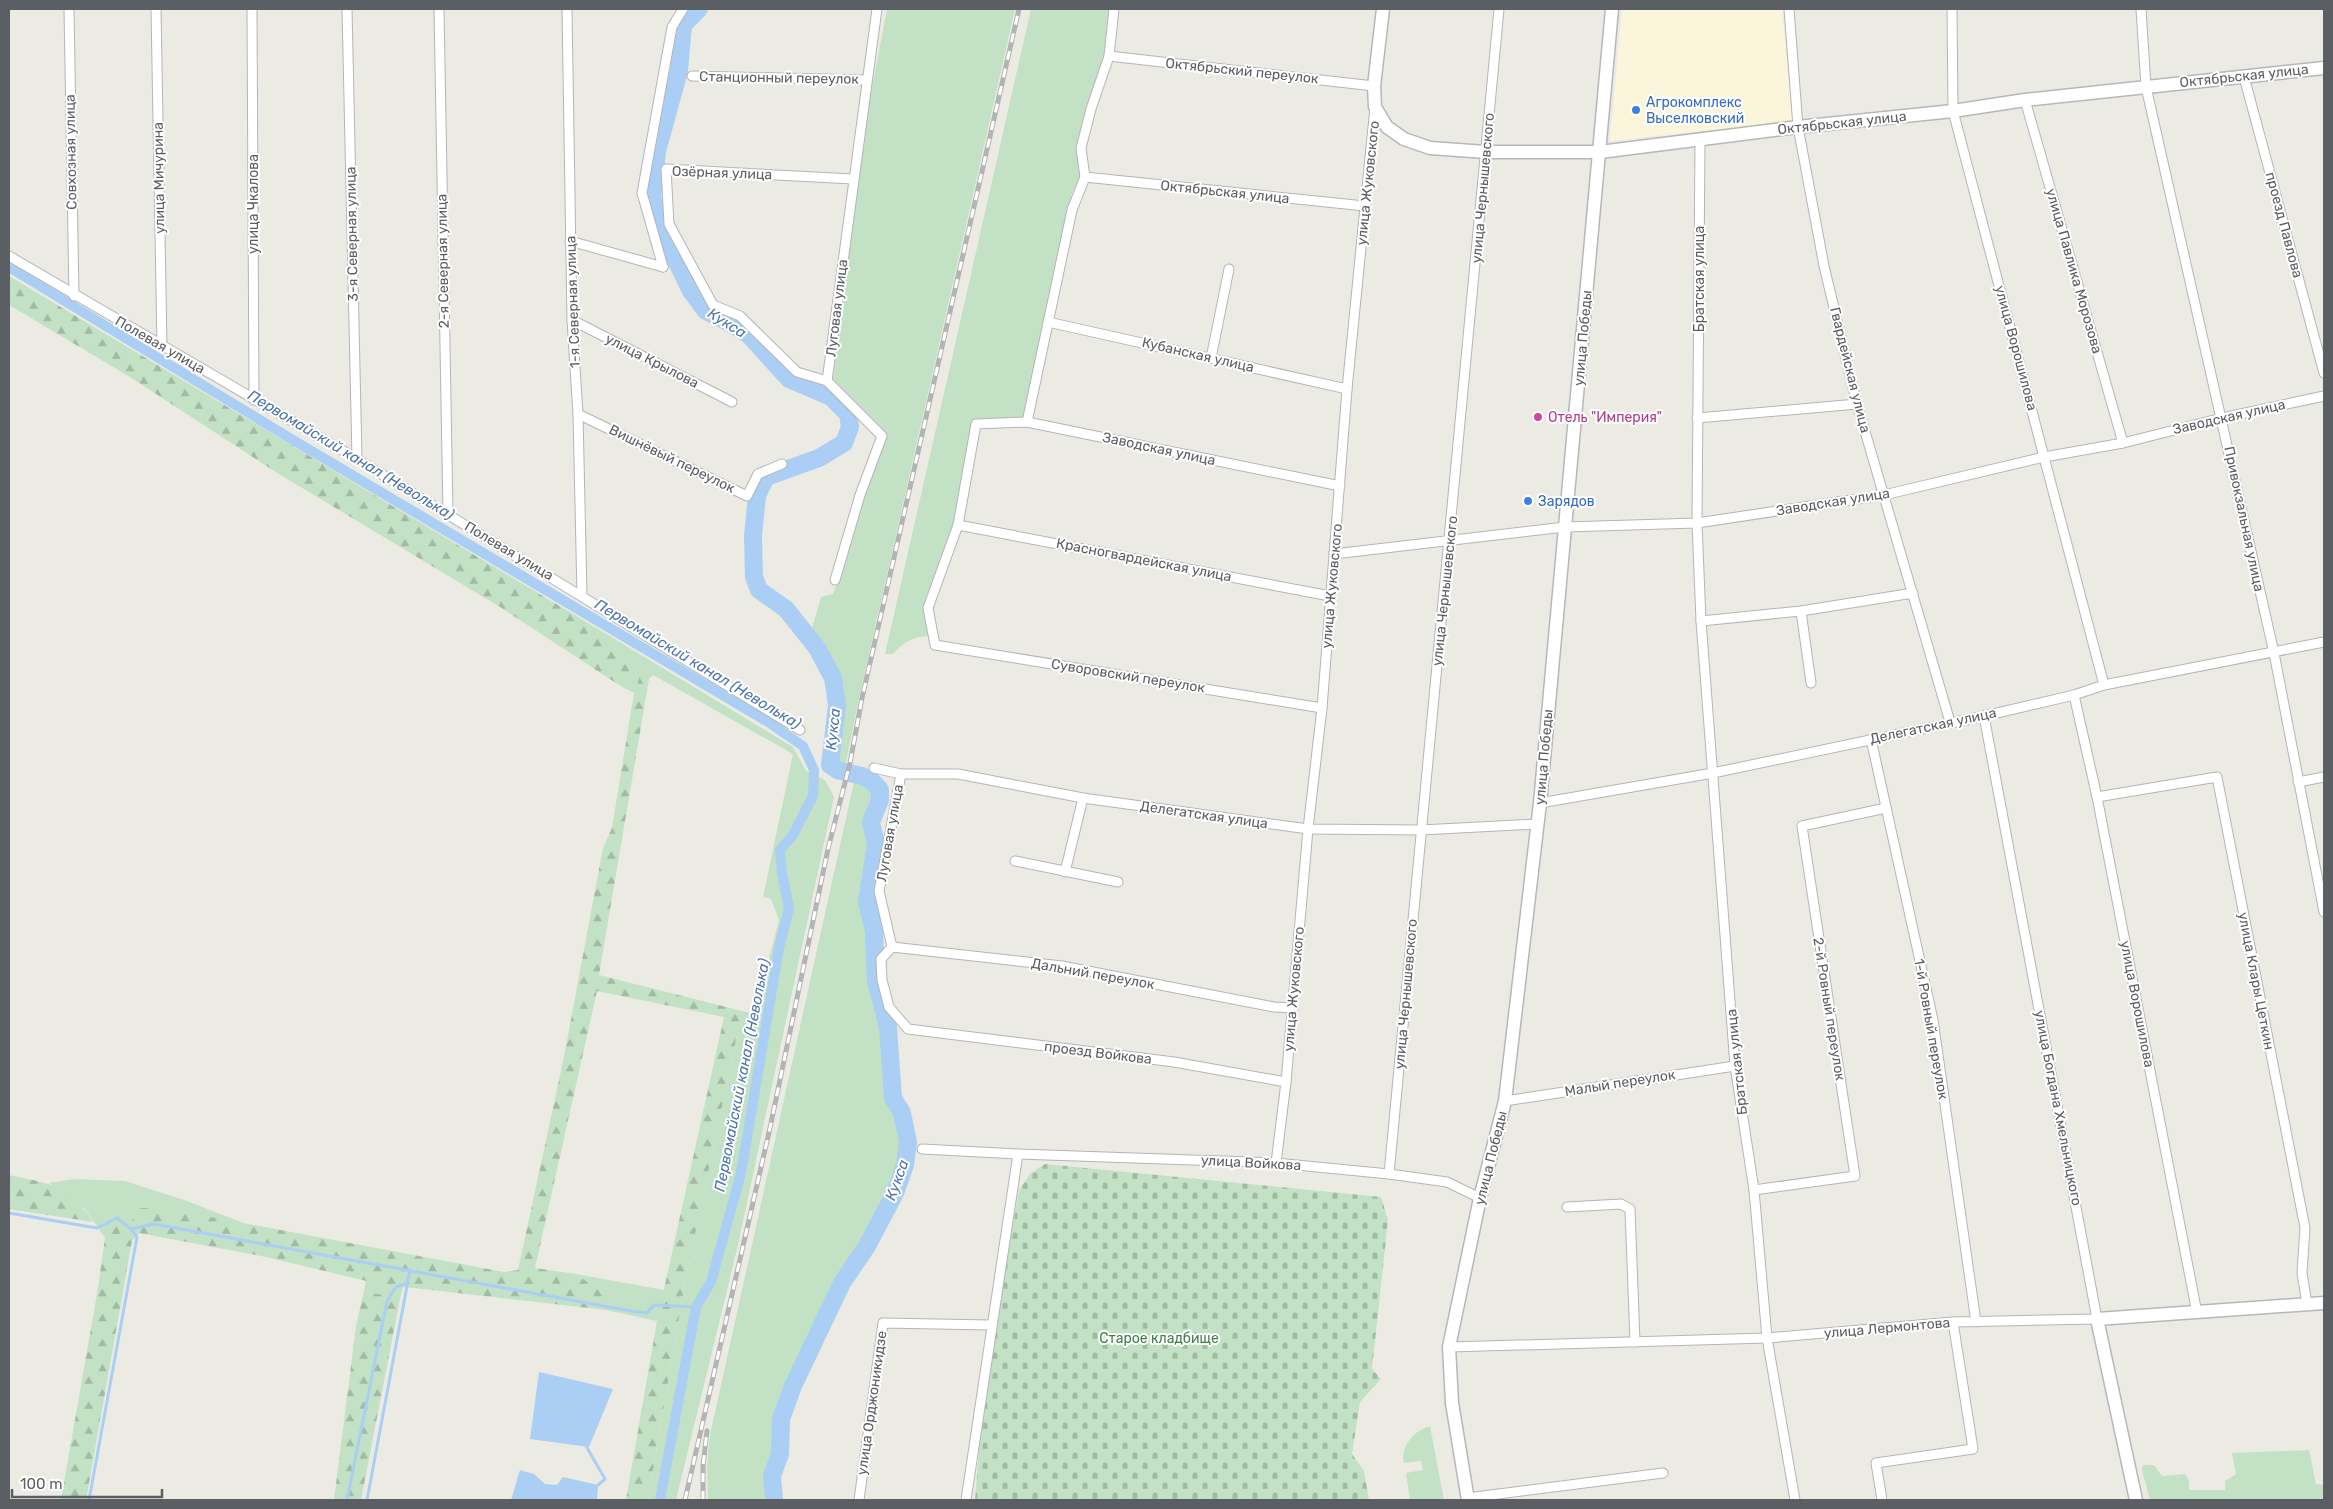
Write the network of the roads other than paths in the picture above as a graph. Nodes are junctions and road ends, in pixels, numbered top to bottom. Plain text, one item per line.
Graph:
1 (69, 9) edge
2 (156, 9) edge
3 (252, 9) edge
4 (347, 9) edge
5 (439, 9) edge
6 (566, 9) edge
7 (683, 9) edge
8 (877, 9) edge
9 (1114, 9) edge
10 (1383, 9) edge
11 (1499, 9) edge
12 (1612, 9) edge
13 (1789, 9) edge
14 (1952, 9) edge
15 (2141, 9) edge
16 (1109, 56) junction
17 (2324, 68) edge
18 (692, 76) dead end
19 (2244, 77) junction
20 (866, 80) junction
21 (1374, 86) junction
22 (2146, 87) junction
23 (2025, 100) junction
24 (1375, 107) junction
25 (1952, 111) junction
26 (1798, 127) junction
27 (1700, 140) junction
28 (1486, 152) junction
29 (1600, 152) junction
30 (1085, 177) junction
31 (853, 179) junction
32 (1365, 206) junction
33 (570, 241) junction
34 (9, 256) edge
35 (1229, 269) dead end
36 (74, 296) junction
37 (572, 320) junction
38 (1048, 322) junction
39 (162, 347) junction
40 (1211, 358) junction
41 (2324, 373) edge
42 (828, 381) junction
43 (1347, 389) junction
44 (2324, 396) edge
45 (254, 400) junction
46 (732, 402) dead end
47 (1856, 404) junction
48 (578, 414) junction
49 (1697, 418) junction
50 (2222, 418) junction
51 (1027, 422) junction
52 (2123, 443) junction
53 (2044, 457) junction
54 (356, 458) junction
55 (782, 464) dead end
56 (1340, 486) junction
57 (1884, 495) junction
58 (448, 514) junction
59 (1696, 523) junction
60 (958, 525) junction
61 (1565, 527) junction
62 (1450, 541) junction
63 (1334, 554) junction
64 (835, 580) dead end
65 (1913, 593) junction
66 (582, 595) junction
67 (1330, 596) junction
68 (1801, 611) junction
69 (1701, 621) junction
70 (2324, 642) edge
71 (2274, 653) junction
72 (1811, 683) dead end
73 (2104, 685) junction
74 (2074, 695) junction
75 (1322, 708) junction
76 (1984, 716) junction
77 (1950, 722) junction
78 (800, 730) dead end
79 (1872, 739) junction
80 (874, 768) dead end
81 (1713, 773) junction
82 (901, 774) junction
83 (2324, 777) edge
84 (2298, 782) junction
85 (2097, 797) junction
86 (1083, 798) junction
87 (1540, 803) junction
88 (1886, 808) junction
89 (1537, 824) junction
90 (1308, 829) junction
91 (1421, 830) junction
92 (1016, 861) dead end
93 (1065, 872) junction
94 (1118, 882) dead end
95 (2324, 912) edge
96 (892, 947) junction
97 (1293, 1008) junction
98 (1735, 1066) junction
99 (1286, 1082) junction
100 (1505, 1101) junction
101 (922, 1148) dead end
102 (1018, 1154) junction
103 (1276, 1163) junction
104 (1389, 1174) junction
105 (1754, 1190) junction
106 (1480, 1198) junction
107 (1567, 1207) dead end
108 (2324, 1303) edge
109 (2307, 1304) junction
110 (2197, 1313) junction
111 (2097, 1319) junction
112 (1952, 1322) junction
113 (1976, 1322) junction
114 (991, 1325) junction
115 (1767, 1338) junction
116 (1635, 1342) junction
117 (1449, 1347) junction
118 (1663, 1473) dead end
119 (1468, 1499) edge
120 (859, 1500) edge
121 (966, 1500) edge
122 (1795, 1500) edge
123 (1882, 1500) edge
124 (2136, 1500) edge

1 - 36 street, Совхозная улица
2 - 39 street, улица Мичурина
3 - 45 street, улица Чкалова
4 - 54 street, 3-я Северная улица
5 - 58 street, 2-я Северная улица
6 - 33 street, 1-я Северная улица
7 - 33 street
8 - 20 street, Луговая улица
9 - 16 street
10 - 21 street, улица Жуковского
11 - 28 street, улица Чернышевского
12 - 29 street, улица Победы
13 - 26 street, Гвардейская улица
14 - 25 street, улица Ворошилова
15 - 22 street, Привокзальная улица
16 - 21 street, Октябрьский переулок
16 - 30 street
17 - 19 street, Октябрьская улица
18 - 20 street, Станционный переулок
19 - 22 street, Октябрьская улица
19 - 41 street, проезд Павлова
20 - 31 street, Луговая улица
21 - 24 street, улица Жуковского
22 - 23 street, Октябрьская улица
22 - 50 street, Привокзальная улица
23 - 25 street, Октябрьская улица
23 - 52 street, улица Павлика Морозова
24 - 28 street, Октябрьская улица
24 - 32 street, улица Жуковского
25 - 26 street, Октябрьская улица
25 - 53 street, улица Ворошилова
26 - 27 street, Октябрьская улица
26 - 47 street, Гвардейская улица
27 - 29 street, Октябрьская улица
27 - 49 street, Братская улица
28 - 29 street, Октябрьская улица
28 - 62 street, улица Чернышевского
29 - 61 street, улица Победы
30 - 32 street, Октябрьская улица
30 - 38 street
31 - 42 street, Луговая улица
31 - 42 street, Озёрная улица
32 - 43 street, улица Жуковского
33 - 37 street, 1-я Северная улица
34 - 36 street, Полевая улица
35 - 40 street
36 - 39 street, Полевая улица
37 - 46 street, улица Крылова
37 - 48 street, 1-я Северная улица
38 - 40 street, Кубанская улица
38 - 51 street
39 - 45 street, Полевая улица
40 - 43 street, Кубанская улица
42 - 64 street
43 - 56 street, улица Жуковского
44 - 50 street, Заводская улица
45 - 54 street, Полевая улица
47 - 49 street
47 - 57 street, Гвардейская улица
48 - 55 street, Вишнёвый переулок
48 - 66 street, 1-я Северная улица
49 - 59 street, Братская улица
50 - 52 street, Заводская улица
50 - 71 street, Привокзальная улица
51 - 56 street, Заводская улица
51 - 60 street, Заводская улица
52 - 53 street, Заводская улица
53 - 57 street, Заводская улица
53 - 73 street, улица Ворошилова
54 - 58 street, Полевая улица
56 - 63 street, улица Жуковского
57 - 59 street, Заводская улица
57 - 65 street, Гвардейская улица
58 - 66 street, Полевая улица
59 - 61 street, Заводская улица
59 - 69 street, Братская улица
60 - 67 street, Красногвардейская улица
60 - 75 street, Суворовский переулок
61 - 62 street, Заводская улица
61 - 87 street, улица Победы
62 - 63 street, Заводская улица
62 - 91 street, улица Чернышевского
63 - 67 street, улица Жуковского
65 - 68 street
65 - 77 street, Гвардейская улица
66 - 78 street, Полевая улица
67 - 75 street, улица Жуковского
68 - 69 street
68 - 72 street
69 - 81 street, Братская улица
70 - 71 street, Делегатская улица
71 - 73 street, Делегатская улица
71 - 84 street, Привокзальная улица
73 - 74 street, Делегатская улица
74 - 76 street, Делегатская улица
74 - 85 street, улица Ворошилова
75 - 90 street, улица Жуковского
76 - 77 street, Делегатская улица
76 - 111 street, улица Богдана Хмельницкого
77 - 79 street, Делегатская улица
79 - 81 street, Делегатская улица
79 - 88 street, 1-й Ровный переулок
80 - 82 street, Делегатская улица
81 - 87 street, Делегатская улица
81 - 98 street, Братская улица
82 - 86 street, Делегатская улица
82 - 96 street, Луговая улица
83 - 84 street
84 - 95 street, Привокзальная улица
85 - 109 street, улица Клары Цеткин
85 - 110 street, улица Ворошилова
86 - 90 street, Делегатская улица
86 - 93 street
87 - 89 street, улица Победы
88 - 105 street, 2-й Ровный переулок
88 - 113 street, 1-й Ровный переулок
89 - 91 street, Делегатская улица
89 - 100 street, улица Победы
90 - 91 street, Делегатская улица
90 - 97 street, улица Жуковского
91 - 104 street, улица Чернышевского
92 - 93 street
93 - 94 street
96 - 97 street, Дальний переулок
96 - 99 street, проезд Войкова
97 - 99 street, улица Жуковского
98 - 100 street, Малый переулок
98 - 105 street, Братская улица
99 - 103 street, улица Жуковского
100 - 106 street, улица Победы
101 - 102 street, улица Войкова
102 - 103 street, улица Войкова
102 - 114 street
103 - 104 street, улица Войкова
104 - 106 street, улица Войкова
105 - 115 street, Братская улица
106 - 117 street, улица Победы
107 - 116 street
108 - 109 street, улица Лермонтова
109 - 110 street, улица Лермонтова
110 - 111 street, улица Лермонтова
111 - 113 street, улица Лермонтова
111 - 124 street, улица Богдана Хмельницкого
112 - 113 street, улица Лермонтова
112 - 115 street, улица Лермонтова
112 - 123 street
114 - 120 street, улица Орджоникидзе
114 - 121 street
115 - 116 street, улица Лермонтова
115 - 122 street, Братская улица
116 - 117 street, улица Лермонтова
117 - 119 street, улица Победы
118 - 119 street, улица Победы

